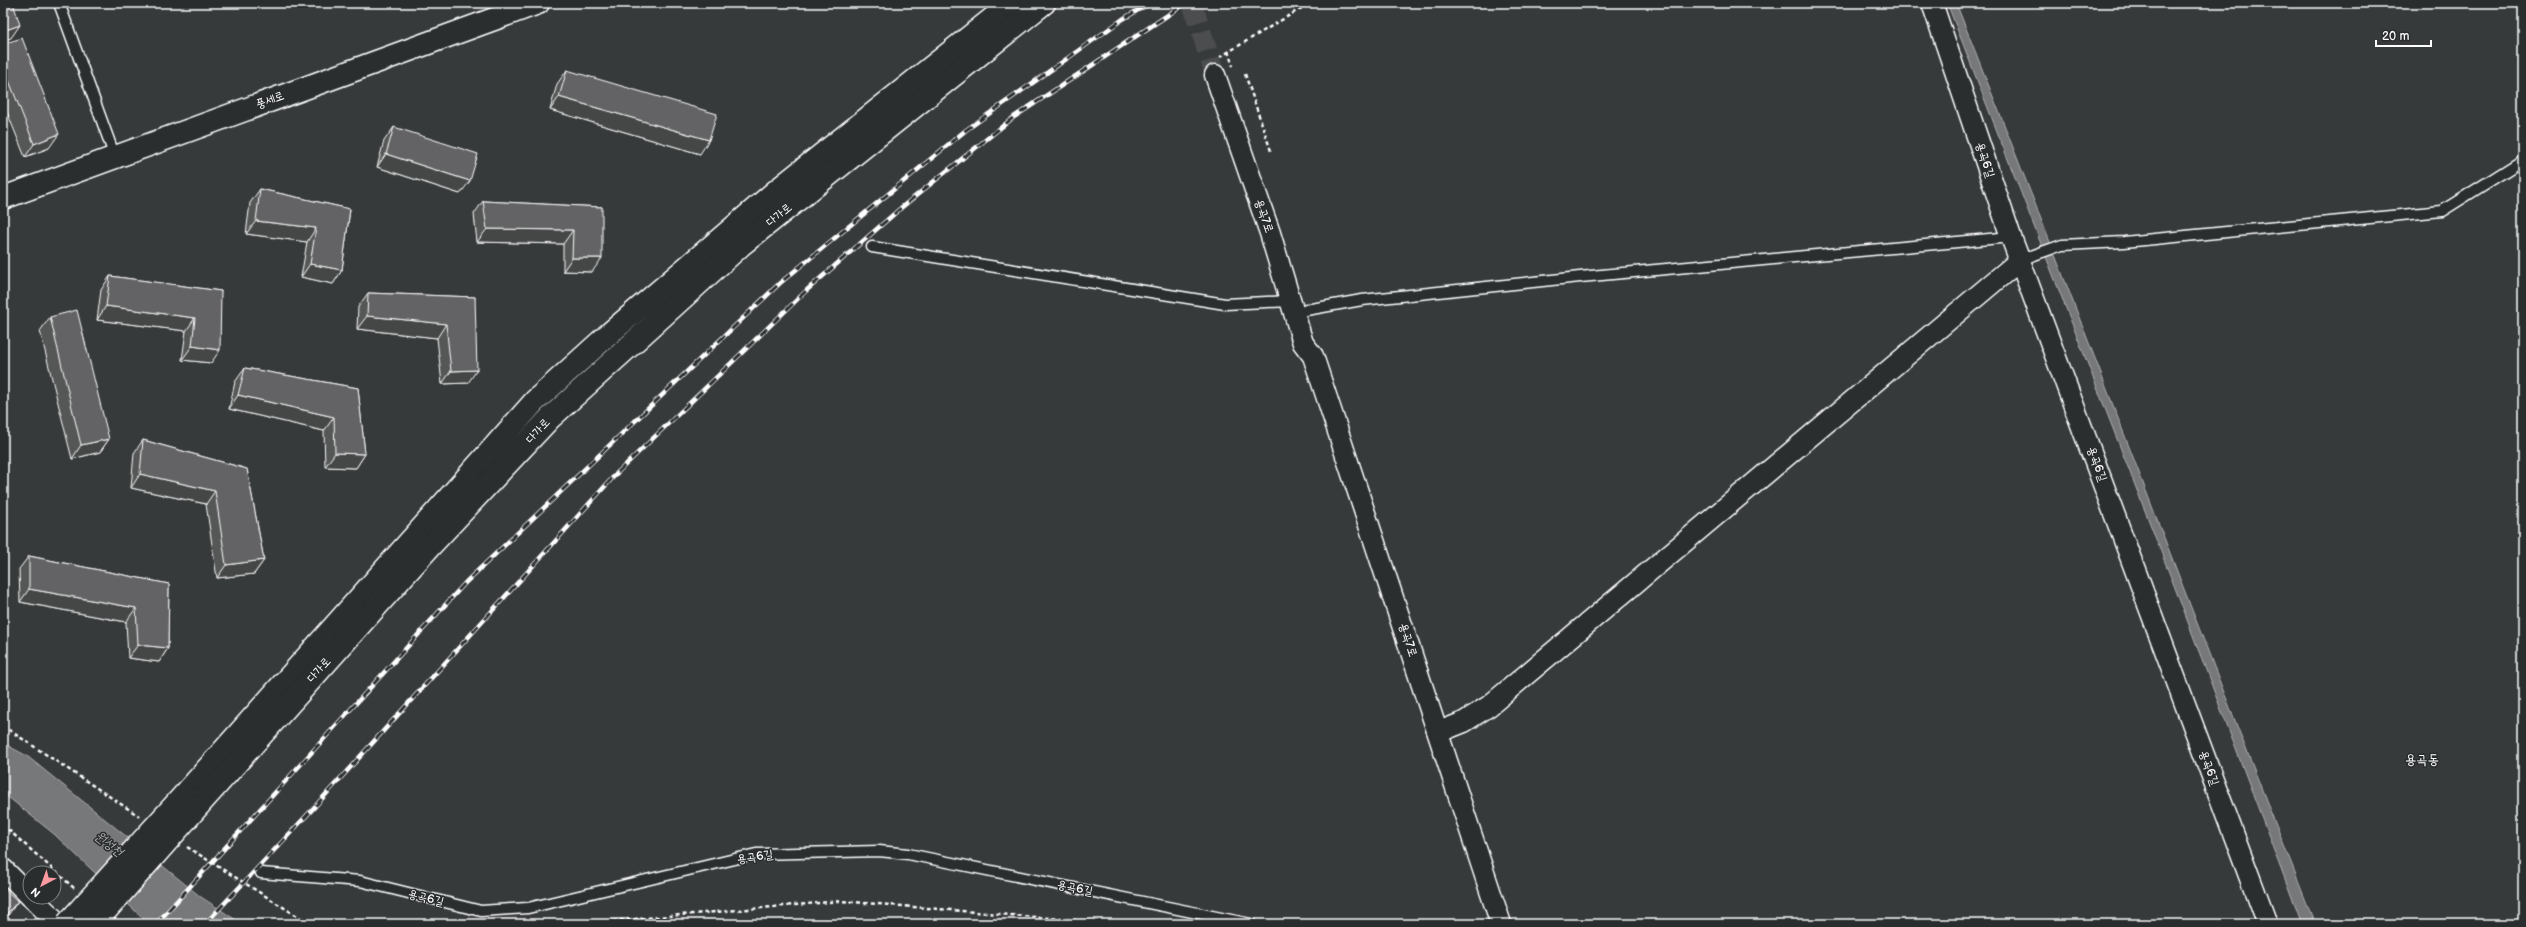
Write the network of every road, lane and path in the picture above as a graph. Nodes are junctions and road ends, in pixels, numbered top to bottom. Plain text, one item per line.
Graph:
1 (59, 3) edge
2 (538, 3) edge
3 (1012, 3) edge
4 (1044, 3) edge
5 (1310, 3) edge
6 (1932, 3) edge
7 (1226, 70) junction
8 (1271, 151) dead end
9 (115, 157) junction
10 (2523, 160) edge
11 (3, 198) edge
12 (2011, 237) junction
13 (872, 247) dead end
14 (2026, 258) junction
15 (1298, 305) junction
16 (1439, 732) junction
17 (192, 800) junction
18 (3, 825) edge
19 (3, 869) edge
20 (261, 873) dead end
21 (22, 887) edge
22 (79, 894) dead end
23 (40, 905) edge
24 (57, 922) edge
25 (94, 924) edge
26 (578, 924) edge
27 (1121, 924) edge
28 (1251, 924) edge
29 (1501, 924) edge
30 (2267, 924) edge

1 - 9 lane
2 - 9 street, 풍세로
3 - 17 street, 다가로
4 - 17 street, 다가로
5 - 7 path
6 - 12 street, 용곡6길
7 - 8 path
7 - 15 street, 용곡7로
9 - 11 street, 풍세로
10 - 14 lane
12 - 14 street, 용곡6길
12 - 15 lane
13 - 15 lane
14 - 16 street
14 - 30 street, 용곡6길
15 - 16 street, 용곡7로
16 - 29 street, 용곡7로
17 - 24 street, 다가로, bridge
17 - 25 street, 다가로, bridge
18 - 22 path
19 - 21 street
20 - 28 lane, 용곡6길
23 - 24 street
26 - 27 path

